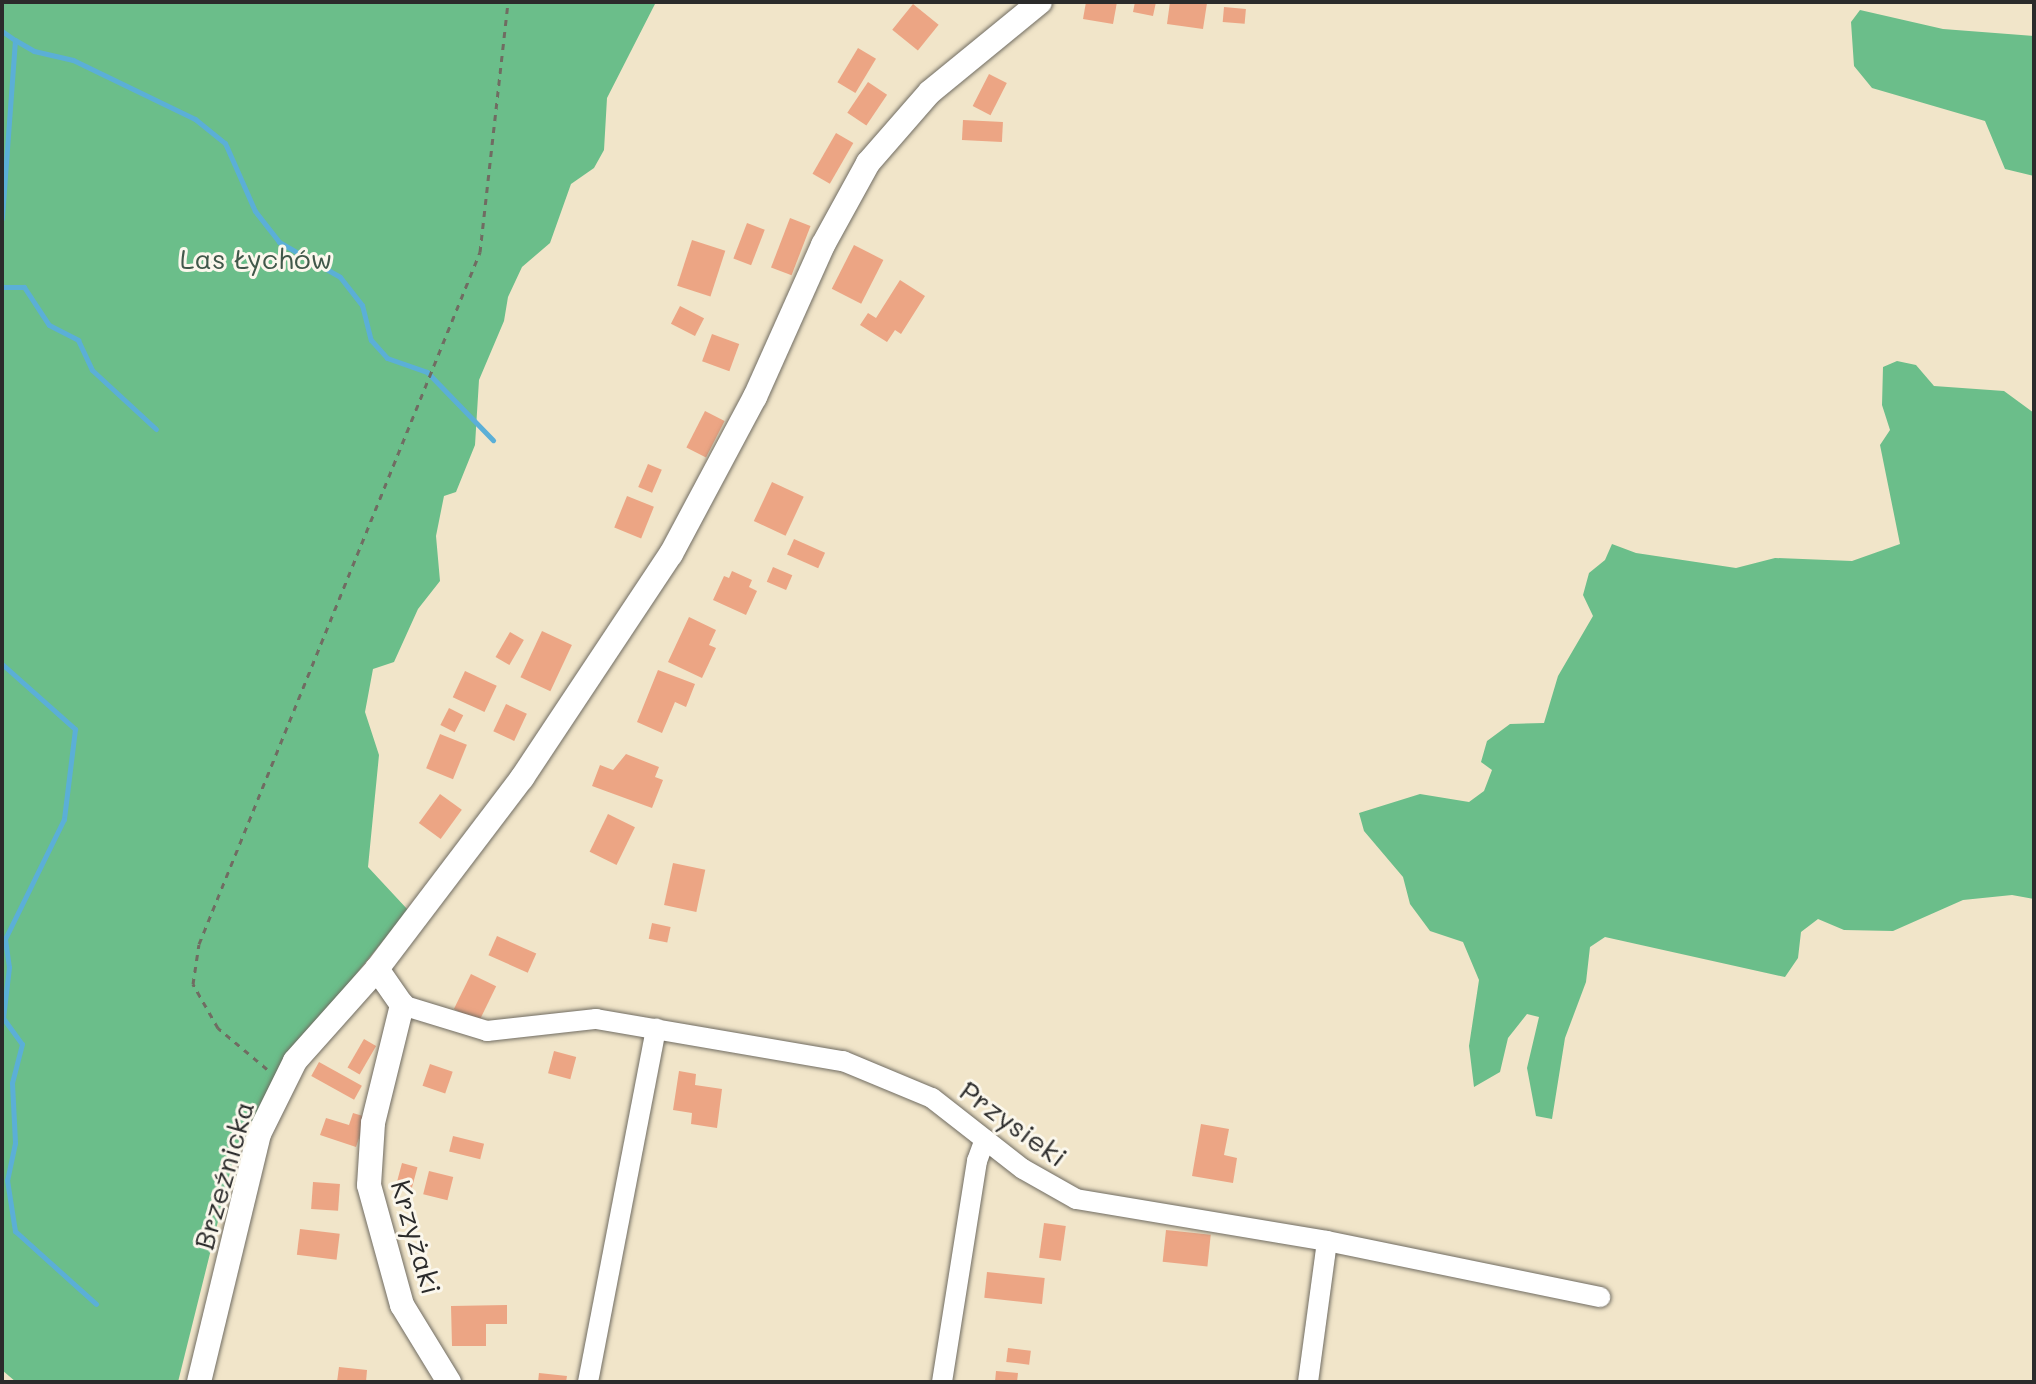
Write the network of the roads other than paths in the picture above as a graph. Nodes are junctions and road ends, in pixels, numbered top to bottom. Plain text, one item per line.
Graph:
1 (1040, 2) edge
2 (377, 969) junction
3 (402, 1005) junction
4 (656, 1028) junction
5 (985, 1139) junction
6 (1327, 1241) junction
7 (1600, 1297) dead end
8 (199, 1382) edge
9 (449, 1382) edge
10 (588, 1382) edge
11 (942, 1382) edge
12 (1308, 1382) edge

1 - 2 street, Brzeźnicka
2 - 3 street
2 - 8 street, Brzeźnicka
3 - 4 street, Przysieki
3 - 9 street, Krzyżaki
4 - 5 street, Przysieki
4 - 10 street
5 - 6 street, Przysieki
5 - 11 street
6 - 7 street, Przysieki
6 - 12 street

